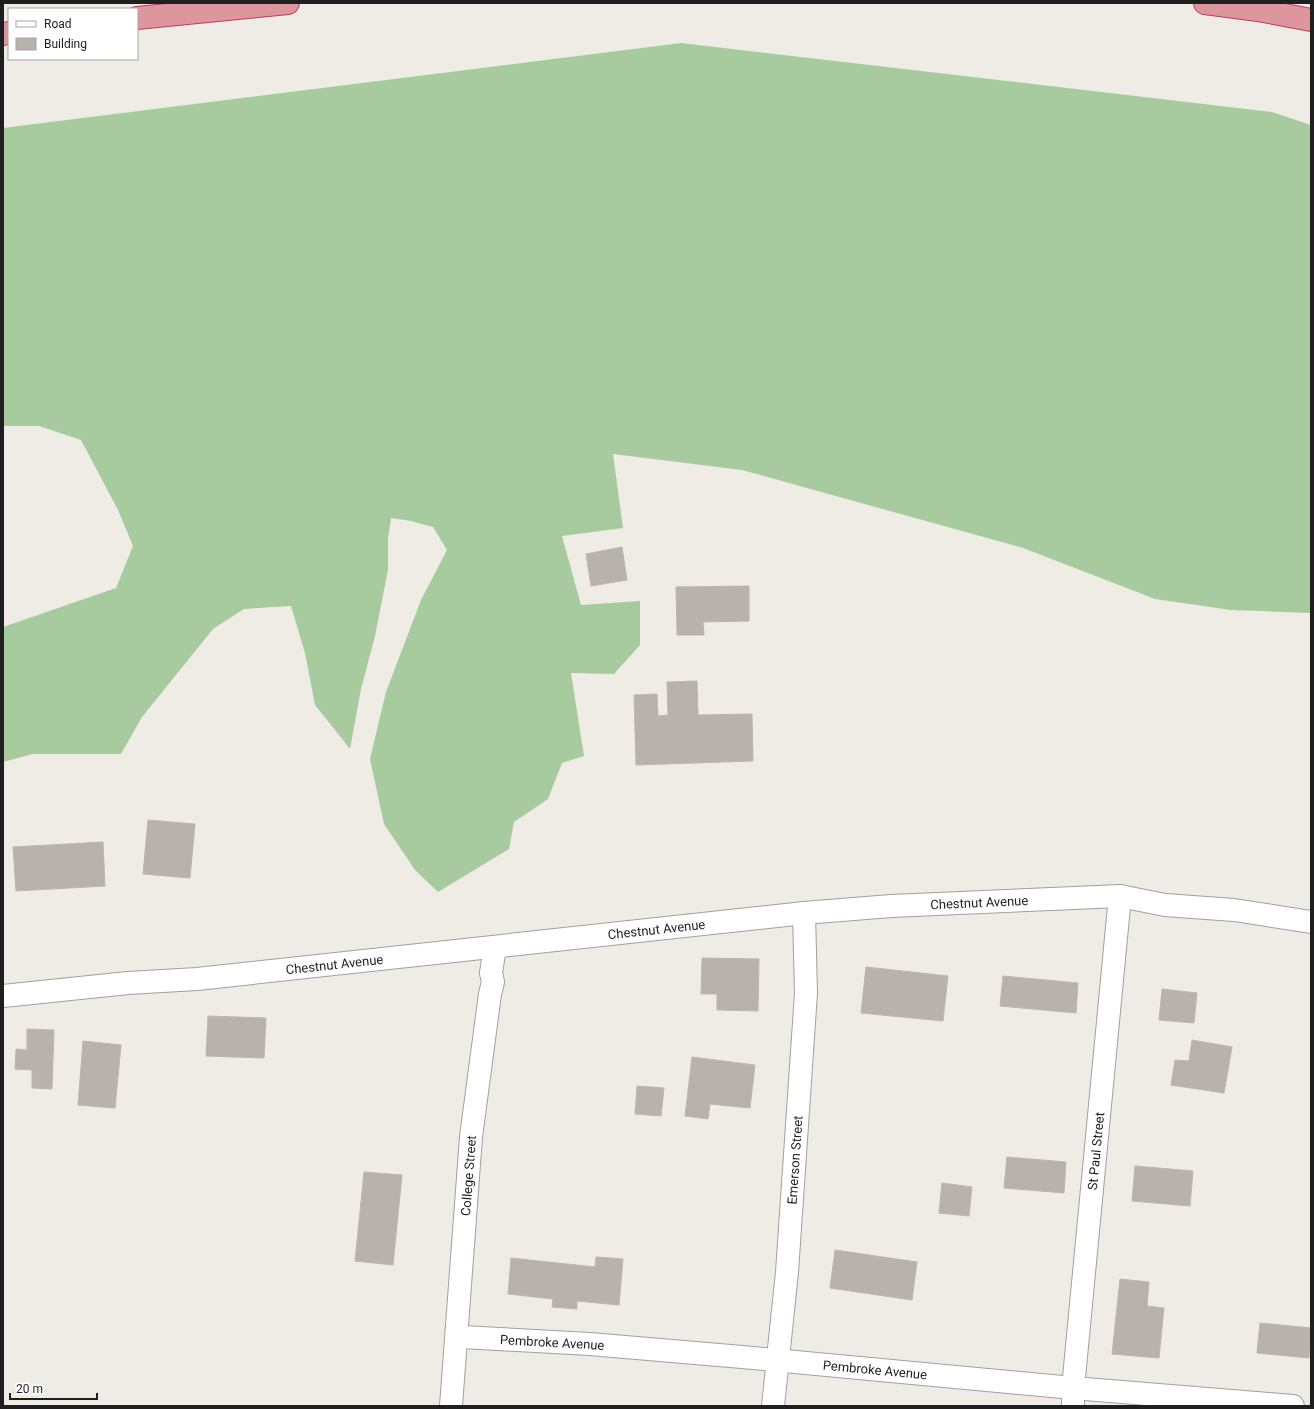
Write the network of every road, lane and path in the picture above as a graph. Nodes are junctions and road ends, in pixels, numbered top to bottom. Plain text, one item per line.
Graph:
1 (288, 3) edge
2 (1205, 3) edge
3 (138, 18) edge
4 (1311, 20) edge
5 (1120, 896) junction
6 (804, 913) junction
7 (1311, 922) edge
8 (495, 947) junction
9 (3, 996) edge
10 (458, 1334) junction
11 (778, 1361) junction
12 (1073, 1397) edge
13 (452, 1406) edge
14 (773, 1406) edge
15 (1293, 1406) edge

1 - 3 highway
2 - 4 highway
5 - 6 street, Chestnut Avenue
5 - 7 street, Chestnut Avenue
5 - 12 street, St Paul Street
6 - 8 street, Chestnut Avenue
6 - 11 street, Emerson Street
8 - 9 street, Chestnut Avenue
8 - 10 street, College Street
10 - 11 street, Pembroke Avenue
10 - 13 street, College Street
11 - 12 street, Pembroke Avenue
11 - 14 street, Emerson Street
12 - 15 street, Pembroke Avenue

